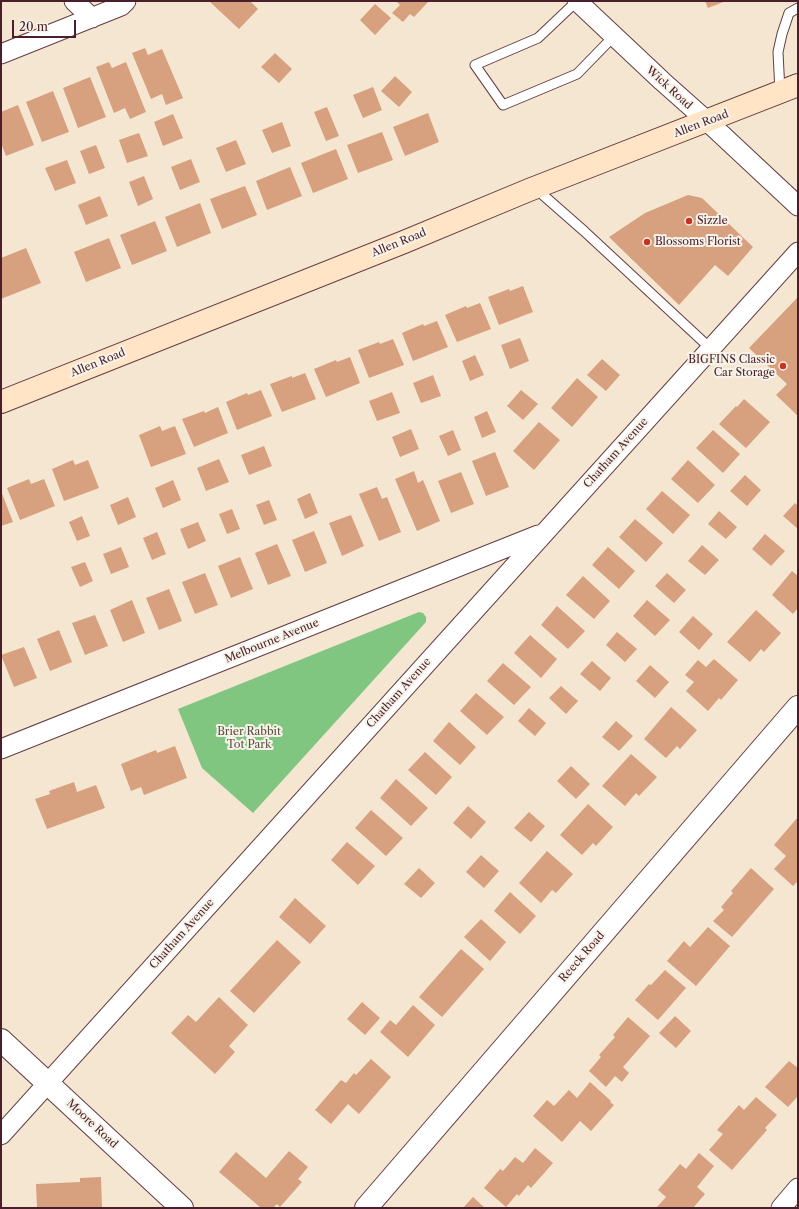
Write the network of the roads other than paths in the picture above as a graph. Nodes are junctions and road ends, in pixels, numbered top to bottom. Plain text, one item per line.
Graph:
1 (74, 1) edge
2 (126, 1) edge
3 (577, 1) edge
4 (798, 8) edge
5 (92, 18) junction
6 (614, 36) junction
7 (1, 54) edge
8 (789, 89) edge
9 (707, 122) junction
10 (535, 188) junction
11 (798, 206) edge
12 (798, 252) edge
13 (710, 348) junction
14 (1, 402) edge
15 (543, 533) junction
16 (798, 707) edge
17 (1, 749) edge
18 (1, 1040) edge
19 (48, 1084) junction
20 (1, 1135) edge
21 (798, 1188) edge
22 (182, 1208) edge
23 (366, 1208) edge
24 (780, 1208) edge

1 - 5 street
2 - 5 street
3 - 6 street, Wick Road
3 - 6 lane
4 - 8 lane
5 - 7 street
6 - 9 street, Wick Road
8 - 9 main road, Allen Road
9 - 10 main road, Allen Road
9 - 11 street, Wick Road
10 - 13 lane
10 - 14 main road, Allen Road
12 - 13 street, Chatham Avenue
13 - 15 street, Chatham Avenue
15 - 17 street, Melbourne Avenue
15 - 19 street, Chatham Avenue
16 - 23 street, Reeck Road
18 - 19 street, Moore Road
19 - 20 street, Chatham Avenue
19 - 22 street, Moore Road
21 - 24 street

